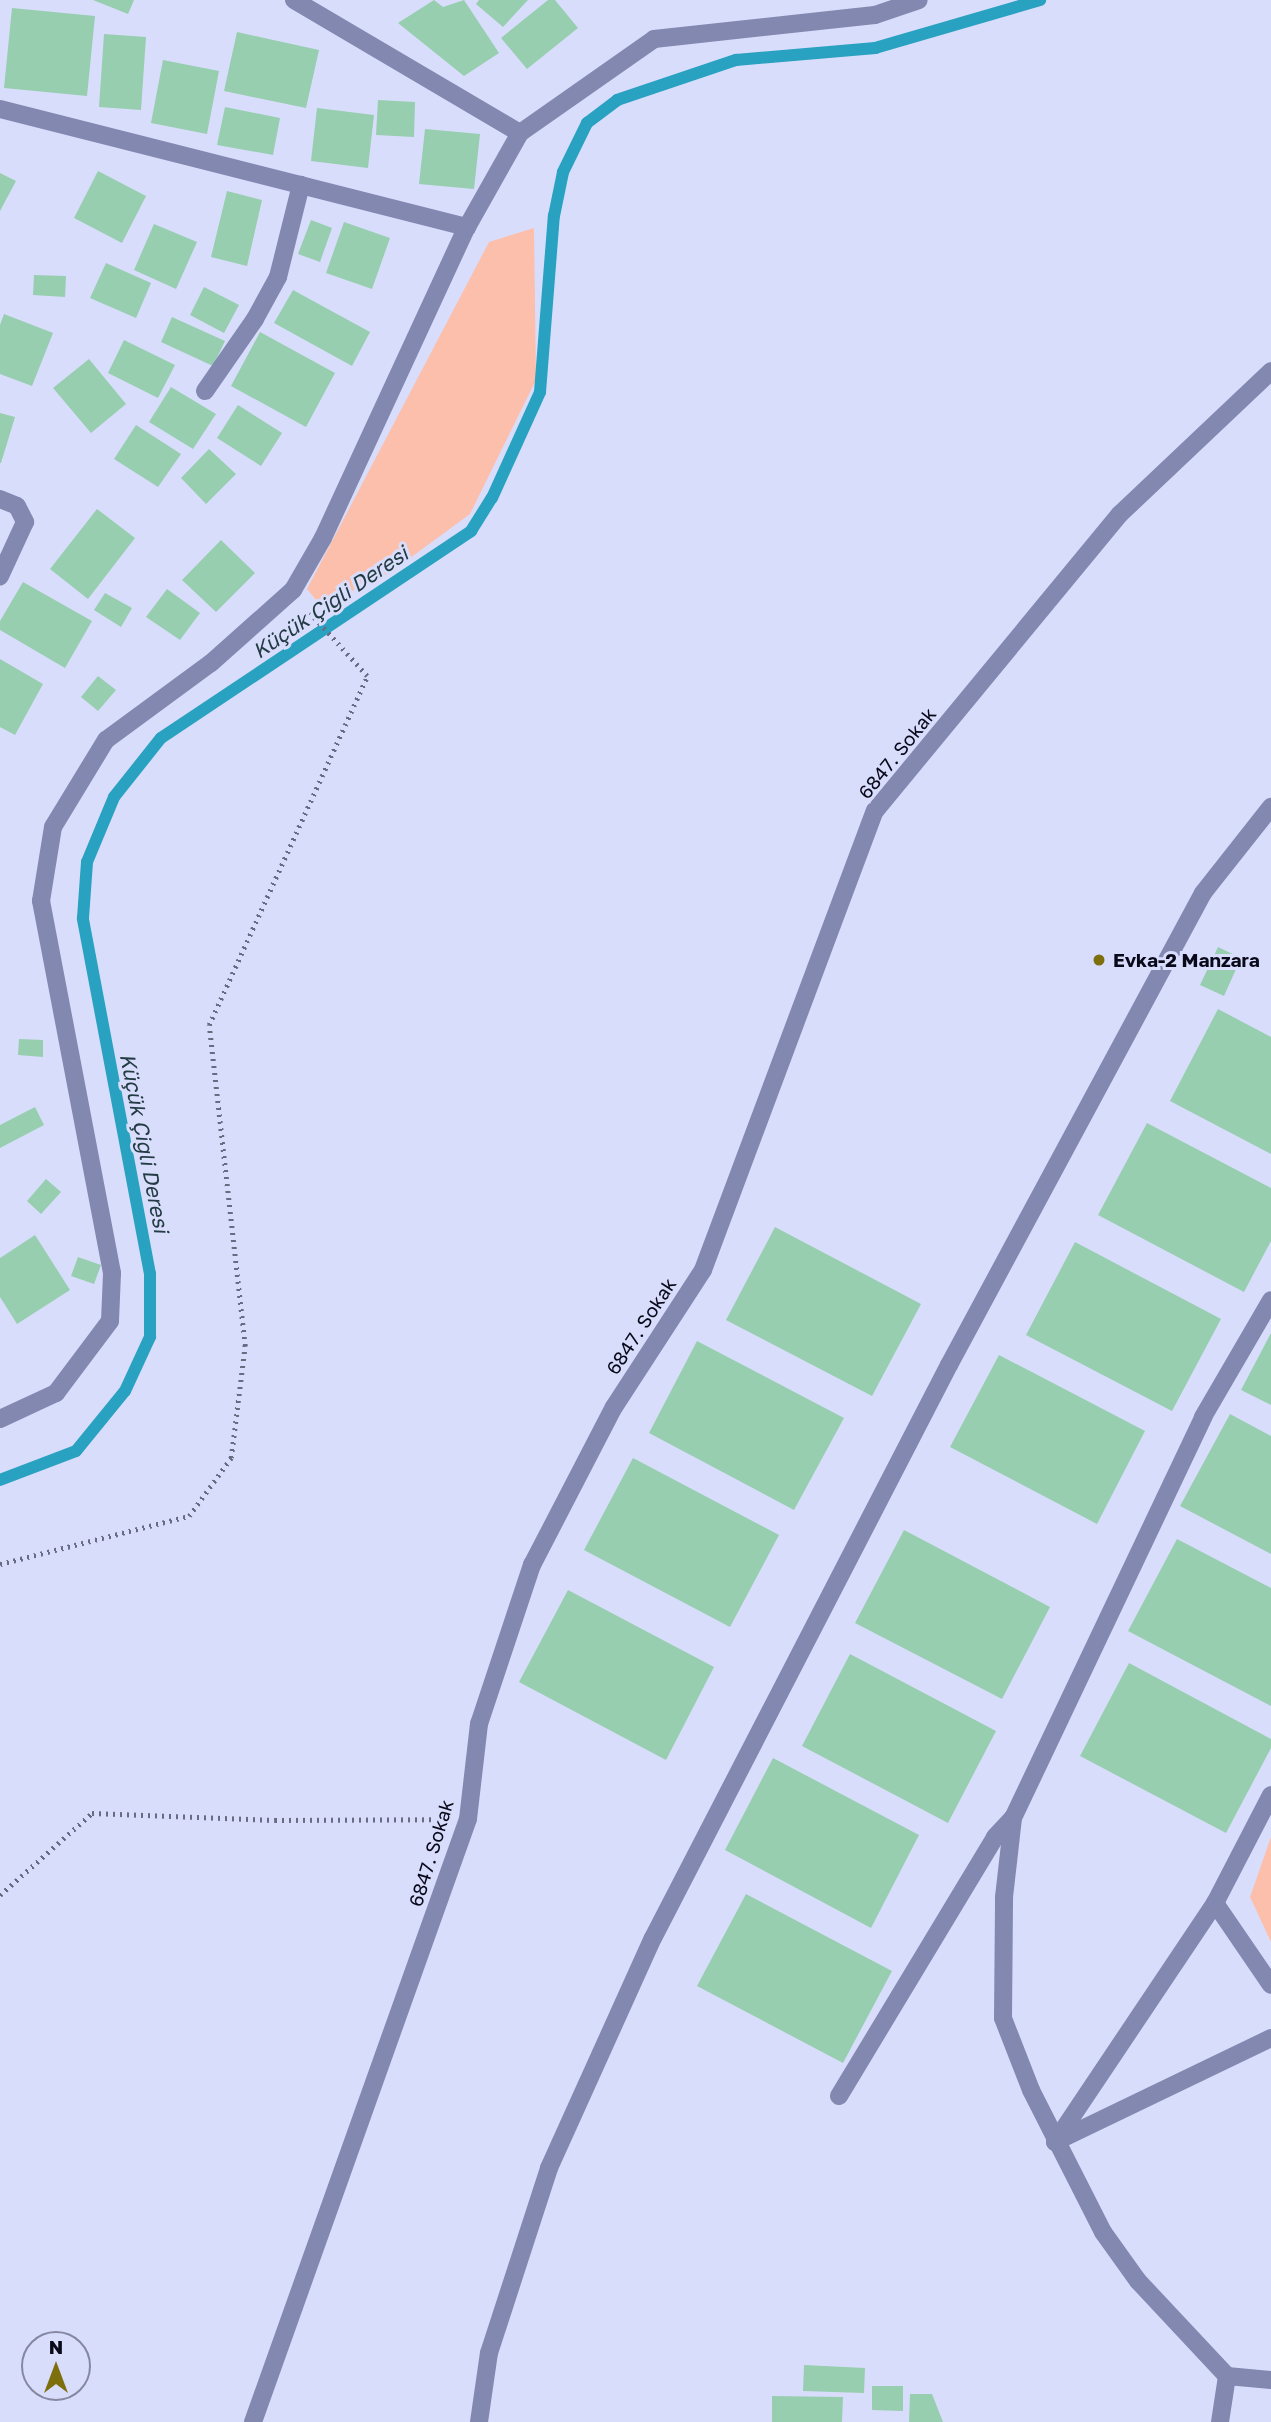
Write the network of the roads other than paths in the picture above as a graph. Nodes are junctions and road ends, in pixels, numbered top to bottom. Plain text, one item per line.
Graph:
1 (294, 0) edge
2 (919, 0) edge
3 (0, 109) edge
4 (520, 133) junction
5 (301, 185) junction
6 (467, 227) junction
7 (1271, 371) edge
8 (205, 391) dead end
9 (0, 499) edge
10 (0, 576) edge
11 (1271, 807) edge
12 (1271, 1300) edge
13 (0, 1419) edge
14 (1271, 1795) edge
15 (1013, 1818) junction
16 (1215, 1903) junction
17 (1271, 1985) edge
18 (1271, 2038) edge
19 (839, 2096) dead end
20 (1055, 2142) junction
21 (1227, 2376) junction
22 (1271, 2380) edge
23 (253, 2422) edge
24 (479, 2422) edge
25 (1220, 2422) edge

1 - 4 street
2 - 4 street
3 - 5 street
4 - 6 street
5 - 6 street
5 - 8 street
6 - 13 street
7 - 23 street, 6847. Sokak
9 - 10 street
11 - 24 street
12 - 15 street
14 - 16 street
15 - 19 street
15 - 20 street
16 - 17 street
16 - 20 street
18 - 20 street
20 - 21 street
21 - 22 street
21 - 25 street

